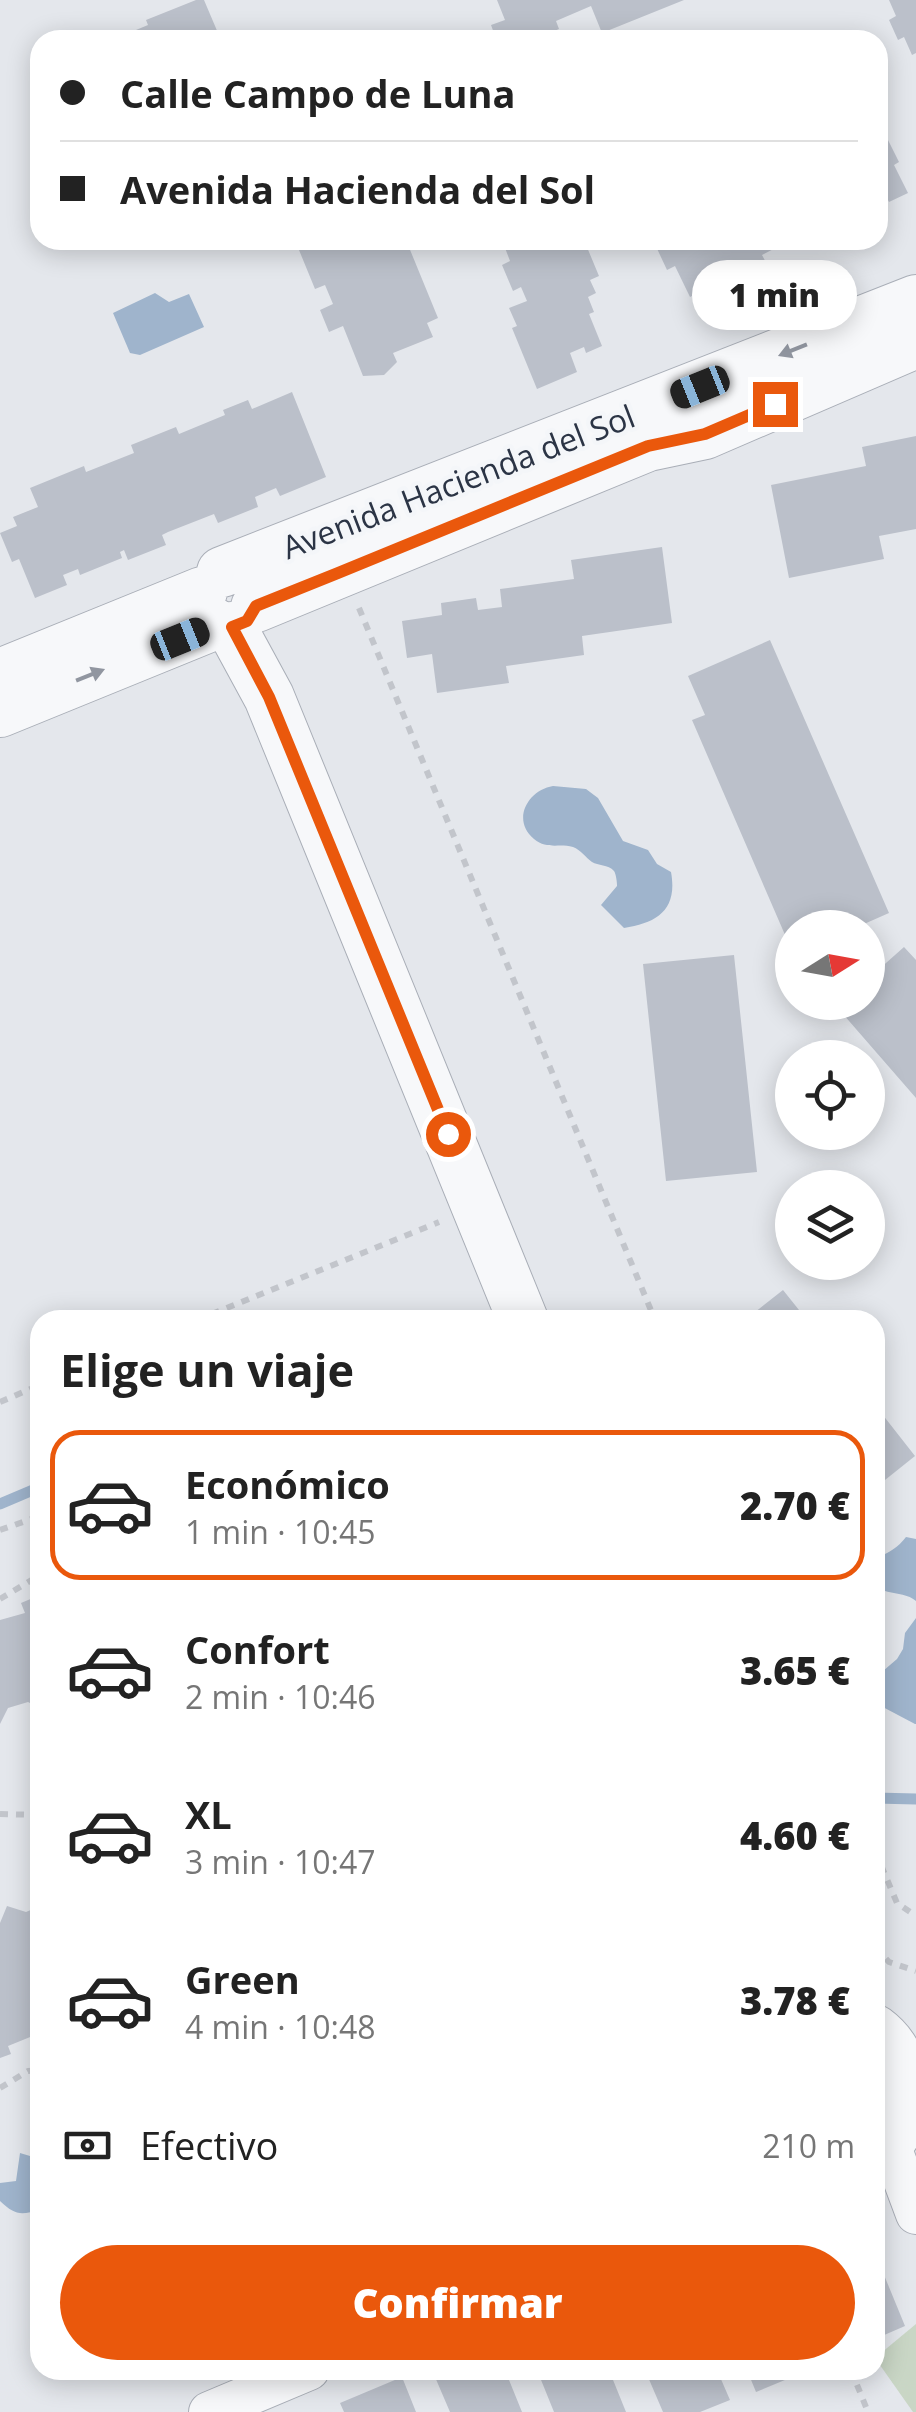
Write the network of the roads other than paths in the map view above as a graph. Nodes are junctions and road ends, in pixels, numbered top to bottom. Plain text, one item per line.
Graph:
1 (916, 300) edge
2 (916, 343) edge
3 (226, 604) junction
4 (0, 674) edge
5 (0, 712) edge
6 (519, 1310) edge
7 (896, 2041) edge
8 (897, 2140) edge
9 (916, 2214) edge
10 (284, 2380) edge
11 (209, 2412) edge

1 -> 3 street, Avenida Hacienda del Sol
2 - 3 street, Avenida Hacienda del Sol
3 - 4 street, Avenida Hacienda del Sol
5 -> 3 street, Avenida Hacienda del Sol
3 - 6 street
7 - 8 street
8 - 9 street
10 - 11 street

